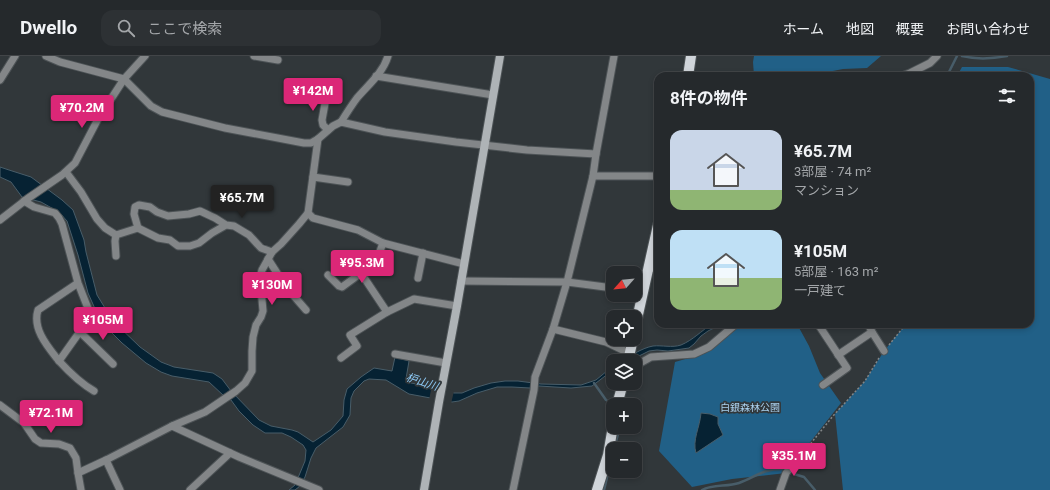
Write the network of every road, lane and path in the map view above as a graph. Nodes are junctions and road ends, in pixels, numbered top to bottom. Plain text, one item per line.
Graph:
1 (15, 56) edge
2 (46, 56) edge
3 (145, 56) edge
4 (254, 56) edge
5 (388, 56) edge
6 (500, 56) edge
7 (614, 56) edge
8 (691, 56) edge
9 (937, 56) edge
10 (278, 60) dead end
11 (689, 72) edge
12 (912, 72) edge
13 (376, 76) junction
14 (124, 79) junction
15 (0, 80) edge
16 (328, 87) dead end
17 (493, 96) junction
18 (341, 122) junction
19 (328, 130) junction
20 (318, 139) junction
21 (484, 146) junction
22 (596, 154) junction
23 (66, 172) junction
24 (593, 176) junction
25 (654, 176) edge
26 (313, 177) junction
27 (348, 182) dead end
28 (25, 200) junction
29 (308, 213) junction
30 (0, 220) edge
31 (226, 225) junction
32 (138, 228) junction
33 (116, 235) junction
34 (383, 243) junction
35 (272, 252) junction
36 (422, 254) junction
37 (116, 256) dead end
38 (268, 258) junction
39 (464, 264) junction
40 (653, 269) edge
41 (361, 273) junction
42 (328, 275) dead end
43 (418, 278) dead end
44 (461, 281) junction
45 (568, 282) junction
46 (78, 283) junction
47 (606, 287) edge
48 (642, 287) edge
49 (457, 306) junction
50 (306, 310) dead end
51 (387, 312) junction
52 (731, 328) edge
53 (821, 328) edge
54 (870, 328) edge
55 (903, 328) edge
56 (553, 329) junction
57 (80, 332) junction
58 (872, 332) junction
59 (884, 351) junction
60 (395, 354) dead end
61 (624, 354) edge
62 (838, 355) junction
63 (341, 358) dead end
64 (59, 361) junction
65 (642, 362) edge
66 (446, 363) junction
67 (113, 364) dead end
68 (824, 385) dead end
69 (94, 392) dead end
70 (0, 405) edge
71 (172, 426) junction
72 (612, 434) edge
73 (230, 453) junction
74 (798, 459) joint
75 (106, 460) junction
76 (78, 473) junction
77 (80, 490) edge
78 (120, 490) edge
79 (190, 490) edge
80 (319, 490) edge
81 (424, 490) edge
82 (513, 490) edge
83 (597, 490) edge
84 (780, 490) edge

1 - 15 street
2 - 14 street
3 - 14 street
4 - 10 street
5 - 13 street
6 - 17 street
7 - 22 street
8 - 11 main road
9 - 12 street
13 - 17 street
13 - 18 street
14 - 20 street
14 - 23 street
16 - 19 street
17 - 21 street
18 - 19 street
18 - 21 street
19 - 20 street
20 - 26 street
21 - 22 street
21 - 39 street
22 - 24 street
23 - 28 street
23 - 33 street
24 - 25 street
24 - 45 street
26 - 27 street
26 - 29 street
28 - 30 street
28 - 46 street
29 - 34 street
29 - 35 street
31 - 32 street
31 - 32 street
31 - 35 street
32 - 33 street
33 - 37 street
34 - 36 street
34 - 41 street
35 - 38 street
36 - 39 street
36 - 43 street
38 - 50 street
38 - 71 street
39 - 44 street
40 - 48 main road
41 - 42 street
41 - 51 street
44 - 45 street
44 - 49 street
45 - 47 street
45 - 56 street
46 - 57 street
46 - 64 street
49 - 51 street
49 - 66 street
51 - 63 street
52 - 65 street
53 - 62 street
54 - 58 street
55 - 59 path
56 - 61 street
56 - 82 street
57 - 64 street
57 - 67 street
58 - 59 street
58 - 62 street
59 - 74 path
60 - 66 street
62 - 68 street
64 - 69 street
66 - 81 street
70 - 76 street
71 - 73 street
71 - 75 street
72 - 83 main road
73 - 79 street
73 - 80 street
74 - 84 street
75 - 76 street
75 - 78 street
76 - 77 street

